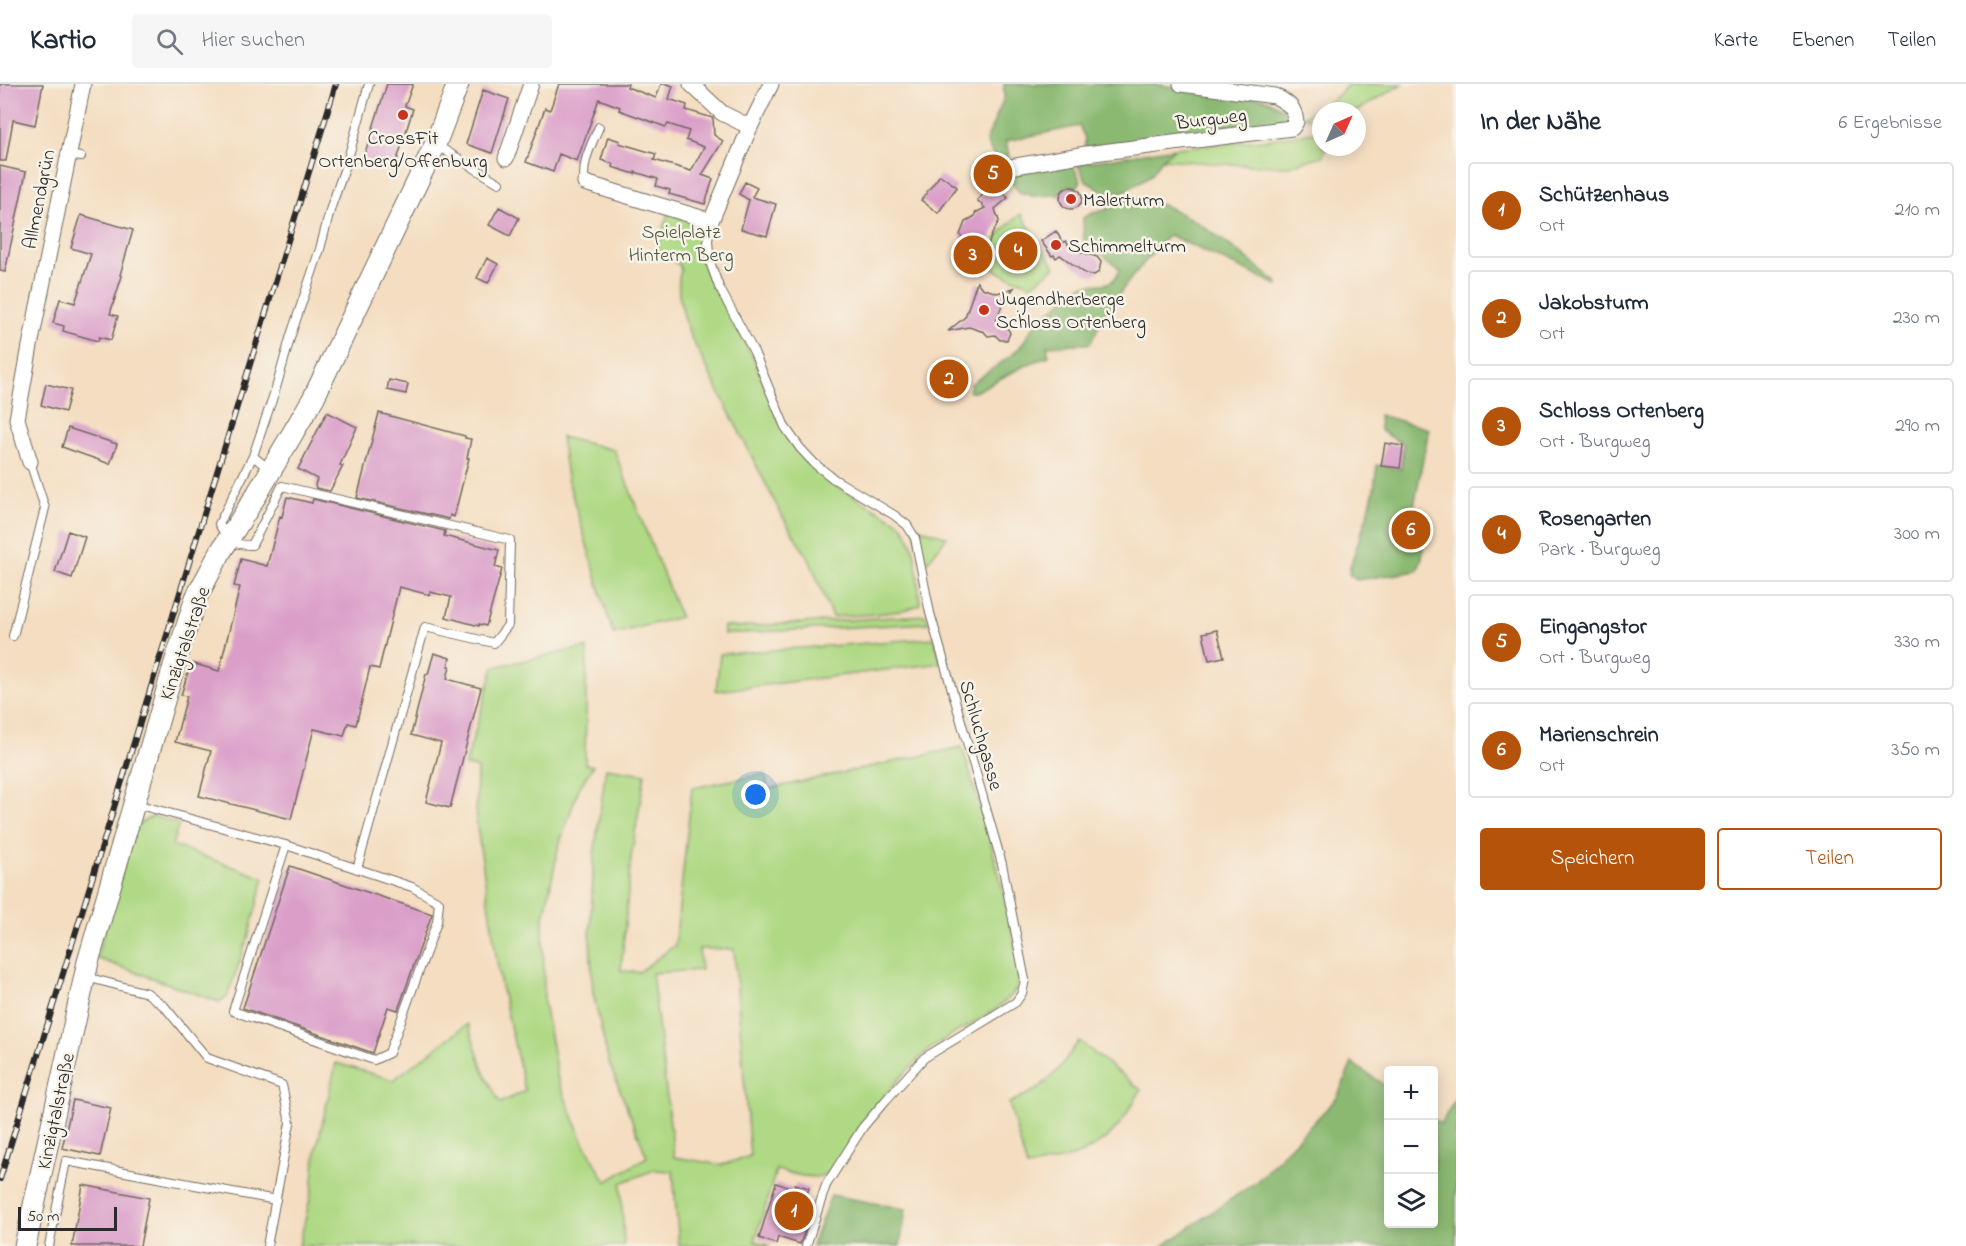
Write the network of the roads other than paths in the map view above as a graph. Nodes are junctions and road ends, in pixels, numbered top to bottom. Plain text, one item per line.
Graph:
1 (83, 84) edge
2 (369, 84) edge
3 (458, 84) edge
4 (531, 84) edge
5 (691, 84) edge
6 (771, 84) edge
7 (1181, 84) edge
8 (599, 127) dead end
9 (750, 127) junction
10 (435, 145) junction
11 (506, 158) dead end
12 (999, 171) dead end
13 (499, 183) dead end
14 (585, 183) joint
15 (711, 221) junction
16 (253, 456) junction
17 (30, 462) joint
18 (271, 470) junction
19 (228, 540) junction
20 (13, 636) dead end
21 (134, 804) junction
22 (286, 845) junction
23 (357, 869) junction
24 (85, 977) junction
25 (276, 1200) junction
26 (25, 1246) edge
27 (49, 1246) edge
28 (267, 1246) edge
29 (806, 1246) edge

1 - 17 street, Allmendgrün
2 - 16 lane
3 - 10 main road, Kinzigtalstraße
4 - 11 street
5 - 9 street
6 - 9 street
7 - 12 street, Burgweg
8 - 14 lane
9 - 15 street
10 - 13 lane
10 - 18 main road, Kinzigtalstraße
14 - 15 street
15 - 29 lane, Schluchgasse
16 - 18 lane
16 - 19 lane
17 - 20 lane, Allmendgrün
18 - 19 main road, Kinzigtalstraße
19 - 21 main road, Kinzigtalstraße
19 - 23 lane
21 - 22 lane
21 - 24 main road, Kinzigtalstraße
22 - 23 lane
22 - 23 lane
24 - 25 lane
24 - 26 main road, Kinzigtalstraße
25 - 27 lane
25 - 28 lane

